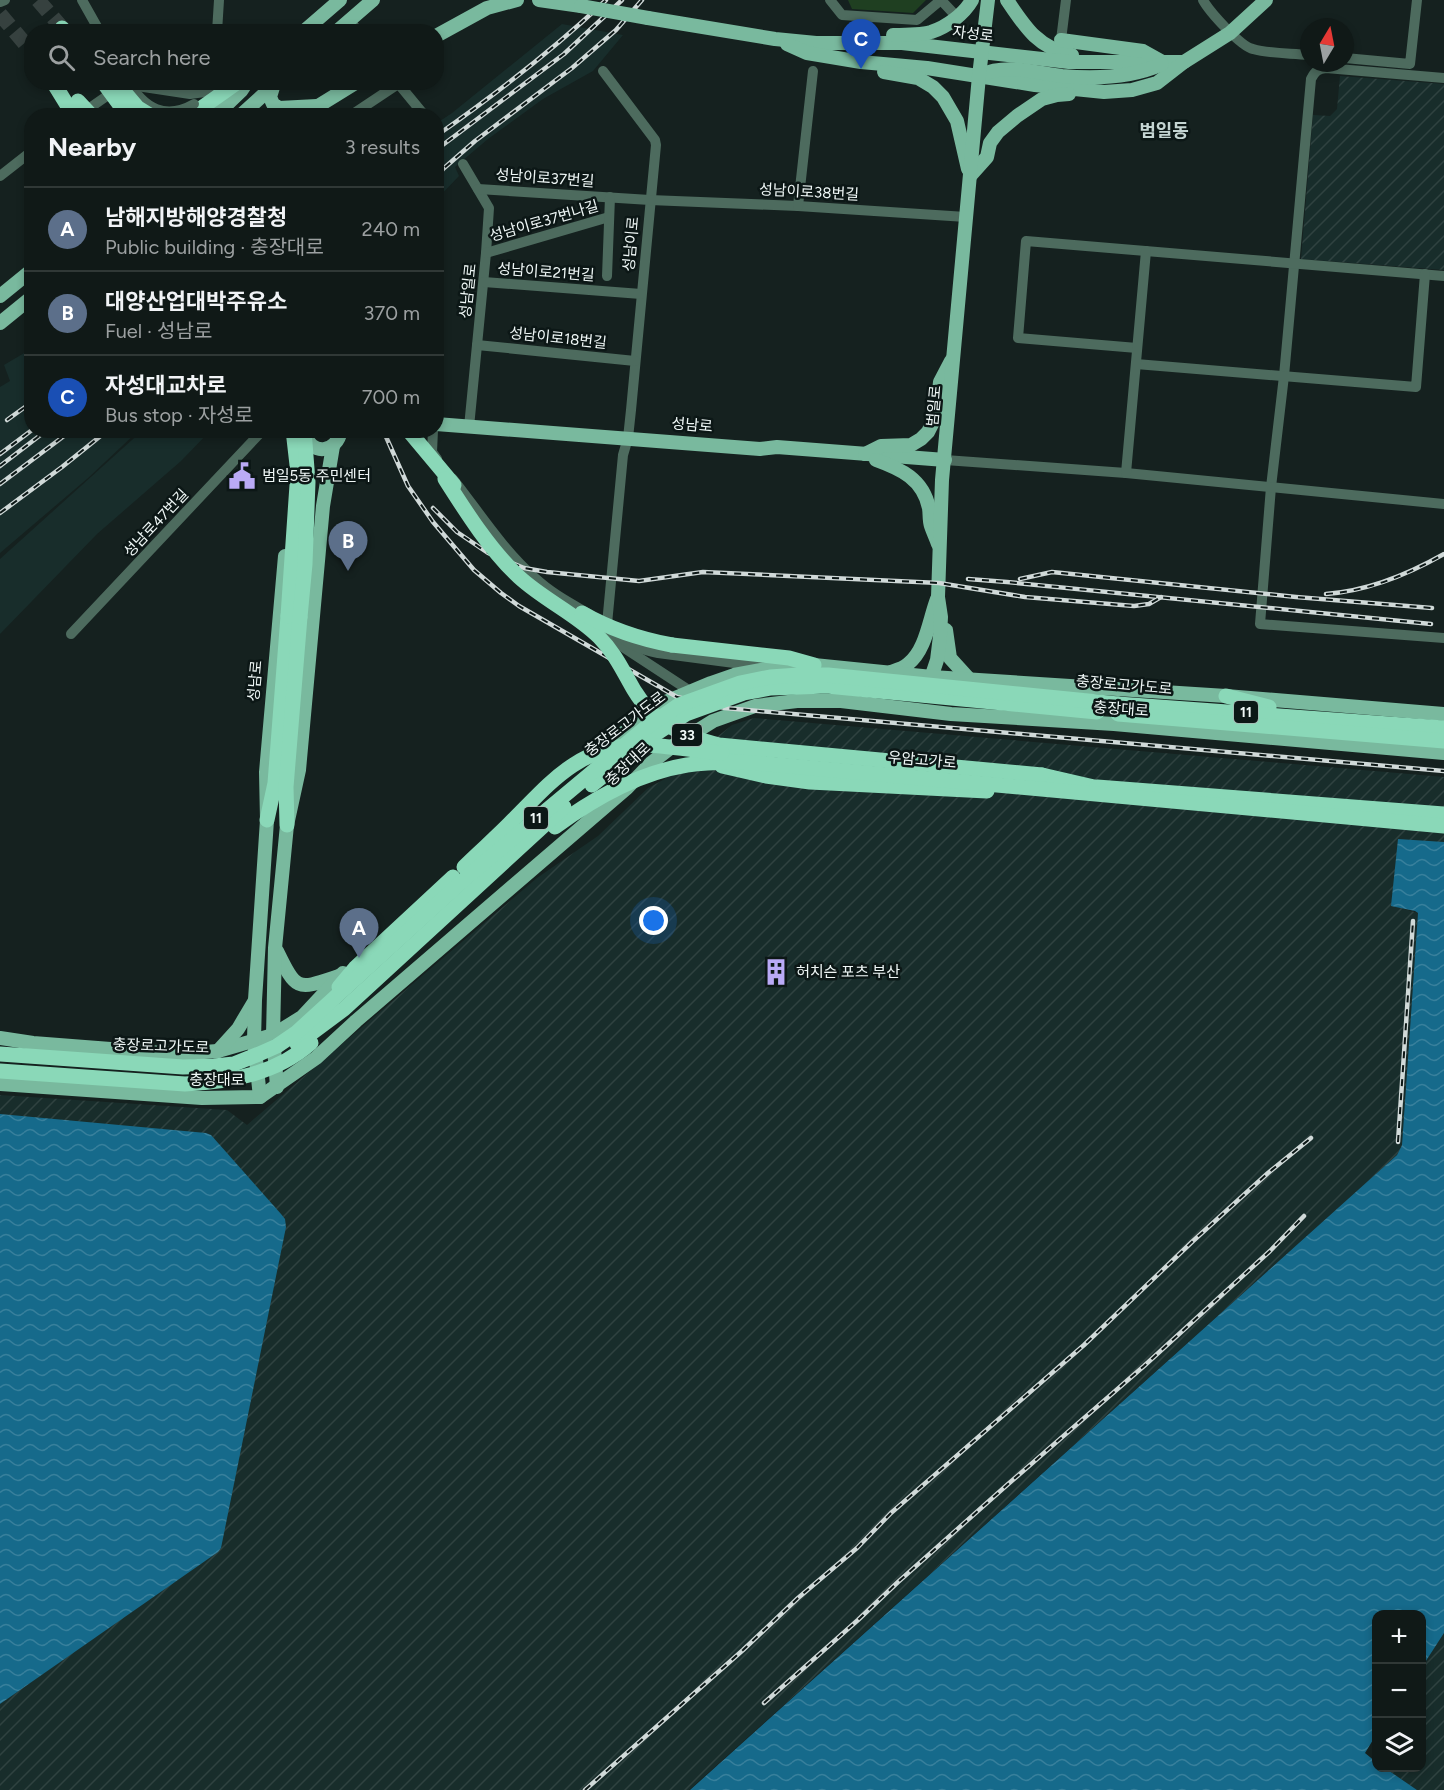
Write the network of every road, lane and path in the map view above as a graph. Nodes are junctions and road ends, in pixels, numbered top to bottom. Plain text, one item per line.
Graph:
1 (4, 0) edge
2 (82, 0) edge
3 (219, 0) edge
4 (353, 0) edge
5 (365, 0) edge
6 (373, 0) edge
7 (517, 0) edge
8 (539, 0) edge
9 (830, 0) edge
10 (941, 0) edge
11 (972, 0) edge
12 (988, 0) edge
13 (1007, 0) edge
14 (1066, 0) edge
15 (1203, 0) edge
16 (1266, 0) edge
17 (1417, 0) edge
18 (336, 1) edge
19 (0, 2) edge
20 (957, 17) junction
21 (350, 20) junction
22 (96, 24) edge
23 (218, 24) edge
24 (312, 24) edge
25 (345, 24) edge
26 (353, 24) edge
27 (444, 32) edge
28 (1230, 33) junction
29 (775, 39) junction
30 (1061, 40) joint
31 (816, 43) junction
32 (982, 51) junction
33 (1300, 54) edge
34 (1354, 59) edge
35 (861, 62) junction
36 (1184, 62) junction
37 (1104, 63) junction
38 (1166, 63) junction
39 (603, 71) dead end
40 (813, 71) dead end
41 (979, 76) junction
42 (1444, 78) edge
43 (59, 90) edge
44 (64, 90) edge
45 (103, 90) edge
46 (123, 90) edge
47 (134, 90) edge
48 (164, 90) edge
49 (203, 90) edge
50 (212, 90) edge
51 (231, 90) edge
52 (231, 90) edge
53 (269, 90) edge
54 (272, 90) edge
55 (344, 90) edge
56 (387, 90) edge
57 (403, 90) edge
58 (1081, 90) junction
59 (317, 106) junction
60 (73, 108) edge
61 (74, 108) edge
62 (78, 108) edge
63 (120, 108) edge
64 (138, 108) edge
65 (154, 108) edge
66 (208, 108) edge
67 (211, 108) edge
68 (211, 108) edge
69 (252, 108) edge
70 (279, 108) edge
71 (279, 108) edge
72 (312, 108) edge
73 (314, 108) edge
74 (361, 108) edge
75 (418, 108) edge
76 (24, 157) edge
77 (463, 165) dead end
78 (0, 176) edge
79 (970, 176) junction
80 (478, 189) junction
81 (610, 197) junction
82 (650, 200) junction
83 (798, 206) junction
84 (609, 217) junction
85 (966, 217) junction
86 (1146, 251) junction
87 (486, 253) junction
88 (1294, 264) junction
89 (1425, 274) junction
90 (24, 276) edge
91 (608, 276) dead end
92 (1444, 276) edge
93 (484, 282) junction
94 (641, 294) junction
95 (0, 296) edge
96 (24, 303) edge
97 (0, 322) edge
98 (477, 345) junction
99 (1137, 348) junction
100 (955, 354) junction
101 (635, 361) junction
102 (1136, 364) junction
103 (1284, 376) junction
104 (444, 425) edge
105 (469, 427) junction
106 (255, 438) edge
107 (294, 438) edge
108 (305, 438) edge
109 (306, 438) edge
110 (308, 438) edge
111 (339, 438) edge
112 (414, 438) edge
113 (415, 438) edge
114 (433, 438) edge
115 (628, 438) junction
116 (333, 446) junction
117 (863, 455) junction
118 (434, 460) junction
119 (945, 460) junction
120 (298, 463) junction
121 (1126, 473) junction
122 (327, 481) junction
123 (1271, 487) junction
124 (1444, 504) edge
125 (940, 548) junction
126 (938, 597) junction
127 (294, 617) junction
128 (941, 617) junction
129 (607, 624) junction
130 (71, 634) dead end
131 (1444, 638) edge
132 (814, 664) junction
133 (772, 668) junction
134 (890, 673) junction
135 (932, 677) junction
136 (951, 678) junction
137 (970, 680) junction
138 (690, 691) junction
139 (1226, 696) junction
140 (909, 708) junction
141 (1118, 709) junction
142 (951, 714) junction
143 (1444, 714) edge
144 (1300, 716) junction
145 (1444, 728) edge
146 (1372, 729) junction
147 (1332, 733) junction
148 (1224, 734) junction
149 (1444, 741) edge
150 (1444, 753) edge
151 (627, 788) junction
152 (1094, 790) junction
153 (1444, 814) edge
154 (267, 820) junction
155 (287, 825) junction
156 (1444, 826) edge
157 (444, 919) junction
158 (275, 948) junction
159 (341, 975) junction
160 (255, 1000) junction
161 (325, 1007) junction
162 (344, 1009) junction
163 (273, 1035) junction
164 (0, 1038) edge
165 (254, 1041) junction
166 (218, 1051) junction
167 (0, 1054) edge
168 (0, 1062) edge
169 (0, 1071) edge
170 (0, 1084) edge
171 (277, 1087) junction
172 (260, 1097) junction

1 - 19 street
2 - 22 street
3 - 23 street
4 - 5 main road
6 - 21 main road
7 - 27 main road
8 - 29 main road, 자성로, bridge
9 - 10 street
10 - 20 street
11 - 20 main road
12 - 32 main road
13 - 37 main road
14 - 30 street
15 - 28 street
16 - 28 main road, 자성로
17 - 34 street
18 - 24 main road
20 - 31 main road
21 - 25 main road
21 - 26 street
28 - 33 street
28 - 36 main road, 자성로
29 - 31 main road, 자성로
29 - 35 main road, 자성로
30 - 38 main road
31 - 32 main road, 자성로
32 - 37 main road, 자성로
32 - 41 main road, 범일로
35 - 41 main road, 자성로
35 - 79 main road
36 - 38 main road, 자성로
36 - 58 main road, 자성로
37 - 38 main road, 자성로
38 - 41 main road, 자성로
39 - 82 street, 성남이로
40 - 83 street
41 - 58 main road, 자성로
41 - 79 main road, 범일로
42 - 88 street
43 - 60 highway
44 - 61 highway
45 - 62 street
45 - 63 highway, bridge
46 - 64 highway, bridge
47 - 65 street, bridge
48 - 49 street
50 - 66 street
51 - 67 highway
52 - 68 main road
53 - 69 main road
54 - 71 main road
55 - 59 main road
56 - 74 street
57 - 75 street
58 - 79 main road
59 - 70 main road
59 - 72 main road
59 - 73 main road
76 - 78 street
77 - 80 street, 성남일로
79 - 85 main road, 범일로
80 - 81 street, 성남이로37번길
80 - 87 street, 성남일로
81 - 82 street, 성남이로37번길
81 - 84 street, 성남이로37번길
82 - 83 street, 성남이로38번길
82 - 94 street, 성남이로
83 - 85 street, 성남이로38번길
84 - 87 street, 성남이로37번나길
84 - 91 street, 성남이로37번길
85 - 100 main road, 범일로
86 - 88 street
86 - 99 street
86 - 99 street
87 - 93 street, 성남일로
88 - 89 street
88 - 103 street
89 - 92 street
89 - 103 street
90 - 95 main road
93 - 94 street, 성남이로21번길
93 - 98 street, 성남일로
94 - 101 street, 성남이로
96 - 97 main road
98 - 101 street, 성남이로18번길
98 - 105 street, 성남일로
99 - 102 street
100 - 117 main road
100 - 119 main road, 범일로
101 - 115 street, 성남이로
102 - 103 street
102 - 121 street
103 - 123 street
104 - 105 main road, 성남로
105 - 115 main road, 성남로
106 - 130 street, 성남로47번길
107 - 127 highway, bridge
108 - 120 main road, 성남로
109 - 127 highway, bridge
110 - 116 main road
111 - 116 main road
112 - 138 street
113 - 118 highway, bridge
114 - 129 street
115 - 117 main road, 성남로
115 - 129 street, 성남이로
116 - 122 main road
117 - 119 main road, 성남로
117 - 125 main road
118 - 132 highway, bridge
118 - 152 highway, 33, bridge
119 - 121 street
119 - 125 main road, 범일로
120 - 122 main road
120 - 154 main road, 성남로
121 - 123 street
122 - 155 main road
123 - 124 street
123 - 131 street
125 - 126 main road, 범일로
126 - 128 main road
126 - 134 main road
127 - 154 highway, 성남로
127 - 155 highway
128 - 135 main road
128 - 137 main road
129 - 133 street
132 - 133 main road, 충장대로
132 - 134 main road, 충장대로
133 - 138 main road, 충장대로
134 - 135 main road, 충장대로
135 - 136 main road, 충장대로
135 - 140 main road
136 - 137 main road, 충장대로
136 - 142 main road
137 - 139 main road, 충장대로
138 - 159 main road, 충장대로
139 - 143 main road, 충장대로
139 - 144 highway
140 - 142 main road, 충장대로
140 - 151 main road, 충장대로
141 - 144 highway, 충장로고가도로 / 11
141 - 147 highway, 충장로고가도로 / 11
141 - 157 highway, 충장로고가도로 / 11, bridge
141 - 161 highway, 충장로고가도로 / 11, bridge
142 - 148 main road, 충장대로
144 - 146 highway, 충장로고가도로 / 11
145 - 146 highway, 충장로고가도로 / 11
146 - 147 highway, 충장로고가도로 / 11
146 - 149 highway, 충장로고가도로 / 11
147 - 148 highway
148 - 150 main road, 충장대로
151 - 152 highway, bridge
151 - 171 main road, 충장대로
152 - 153 highway, 우암고가로
152 - 156 highway, 우암고가로, bridge
152 - 157 highway, 우암고가로, bridge
152 - 161 highway, 우암고가로, bridge
154 - 160 main road, 성남로
155 - 158 main road
157 - 162 highway, 충장로고가도로 / 11, bridge
158 - 159 main road
158 - 163 main road
159 - 163 main road, 충장대로
160 - 165 main road, 성남로
160 - 166 main road
161 - 167 highway, 충장로고가도로 / 11, bridge
162 - 168 highway, 충장로고가도로 / 11, bridge
162 - 169 highway, 충장로고가도로 / 11, bridge
163 - 165 main road, 충장대로
163 - 171 main road
164 - 166 main road, 충장대로
165 - 166 main road, 충장대로
165 - 172 main road, 성남로
170 - 172 main road, 충장대로
171 - 172 main road, 충장대로

